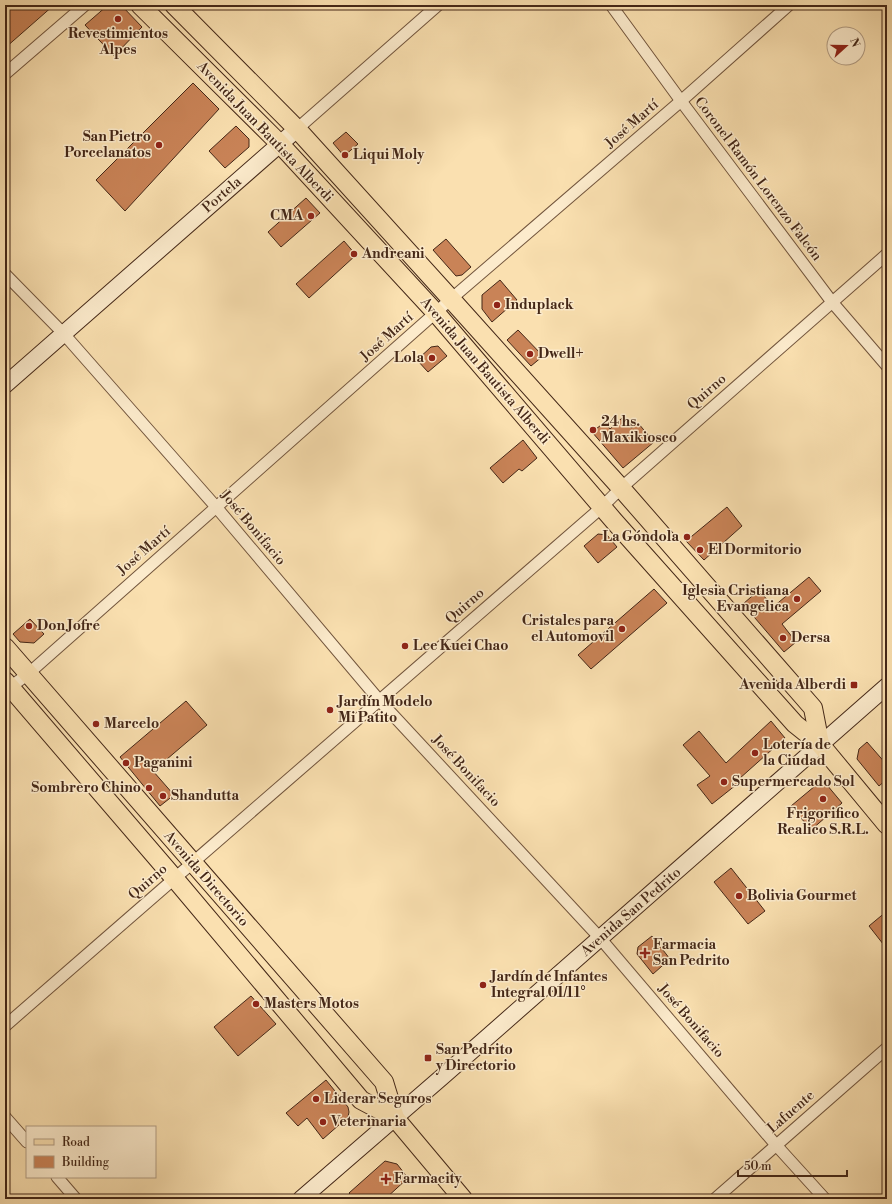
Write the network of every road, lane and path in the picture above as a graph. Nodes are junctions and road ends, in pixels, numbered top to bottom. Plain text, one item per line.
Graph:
1 (85, 5) edge
2 (140, 5) edge
3 (174, 5) edge
4 (438, 5) edge
5 (611, 5) edge
6 (789, 5) edge
7 (5, 74) edge
8 (681, 101) junction
9 (297, 129) junction
10 (280, 144) junction
11 (887, 254) edge
12 (5, 274) edge
13 (452, 299) junction
14 (832, 302) junction
15 (436, 313) junction
16 (63, 333) junction
17 (887, 366) edge
18 (5, 385) edge
19 (621, 488) junction
20 (602, 507) junction
21 (217, 508) junction
22 (5, 647) edge
23 (28, 674) junction
24 (7, 686) edge
25 (887, 686) edge
26 (379, 700) junction
27 (820, 744) junction
28 (887, 825) edge
29 (193, 863) junction
30 (175, 879) junction
31 (600, 938) junction
32 (5, 1026) edge
33 (887, 1048) edge
34 (5, 1117) edge
35 (395, 1118) junction
36 (26, 1141) edge
37 (776, 1145) junction
38 (58, 1178) edge
39 (76, 1199) edge
40 (301, 1199) edge
41 (463, 1199) edge
42 (715, 1199) edge
43 (825, 1199) edge

1 - 7 street
2 - 10 main road, Avenida Juan Bautista Alberdi
3 - 9 main road, Avenida Juan Bautista Alberdi
4 - 9 street, Portela
5 - 8 street, Coronel Ramón Lorenzo Falcón
6 - 8 street, José Martí
8 - 13 street, José Martí
8 - 14 street, Coronel Ramón Lorenzo Falcón
9 - 10 main road, Portela
9 - 13 main road, Avenida Juan Bautista Alberdi
10 - 15 main road, Avenida Juan Bautista Alberdi
10 - 16 main road, Portela
11 - 14 street, Quirno
12 - 16 street, José Bonifacio
13 - 15 street, José Martí
13 - 19 main road, Avenida Juan Bautista Alberdi
14 - 17 street, Coronel Ramón Lorenzo Falcón
14 - 19 street, Quirno
15 - 20 main road, Avenida Juan Bautista Alberdi
15 - 21 street, José Martí
16 - 18 main road, Portela
16 - 21 street, José Bonifacio
19 - 20 street, Quirno
19 - 27 main road, Avenida Juan Bautista Alberdi
20 - 26 street, Quirno
20 - 27 main road, Avenida Juan Bautista Alberdi
21 - 23 street, José Martí
21 - 26 street, José Bonifacio
22 - 23 main road, Avenida Directorio
23 - 24 street, José Martí
23 - 29 main road, Avenida Directorio
24 - 30 main road, Avenida Directorio
25 - 27 main road, Avenida San Pedrito
26 - 29 street, Quirno
26 - 31 street, José Bonifacio
27 - 28 main road, Avenida Juan Bautista Alberdi
27 - 31 main road, Avenida San Pedrito
29 - 30 street, Quirno
29 - 35 main road, Avenida Directorio
30 - 32 street, Quirno
30 - 35 main road, Avenida Directorio
31 - 35 main road, Avenida San Pedrito
31 - 37 street, José Bonifacio
33 - 37 street, Lafuente
34 - 36 street
35 - 40 main road, Avenida San Pedrito
35 - 41 main road, Avenida Directorio
37 - 42 street, Lafuente
37 - 43 street, José Bonifacio
38 - 39 street

